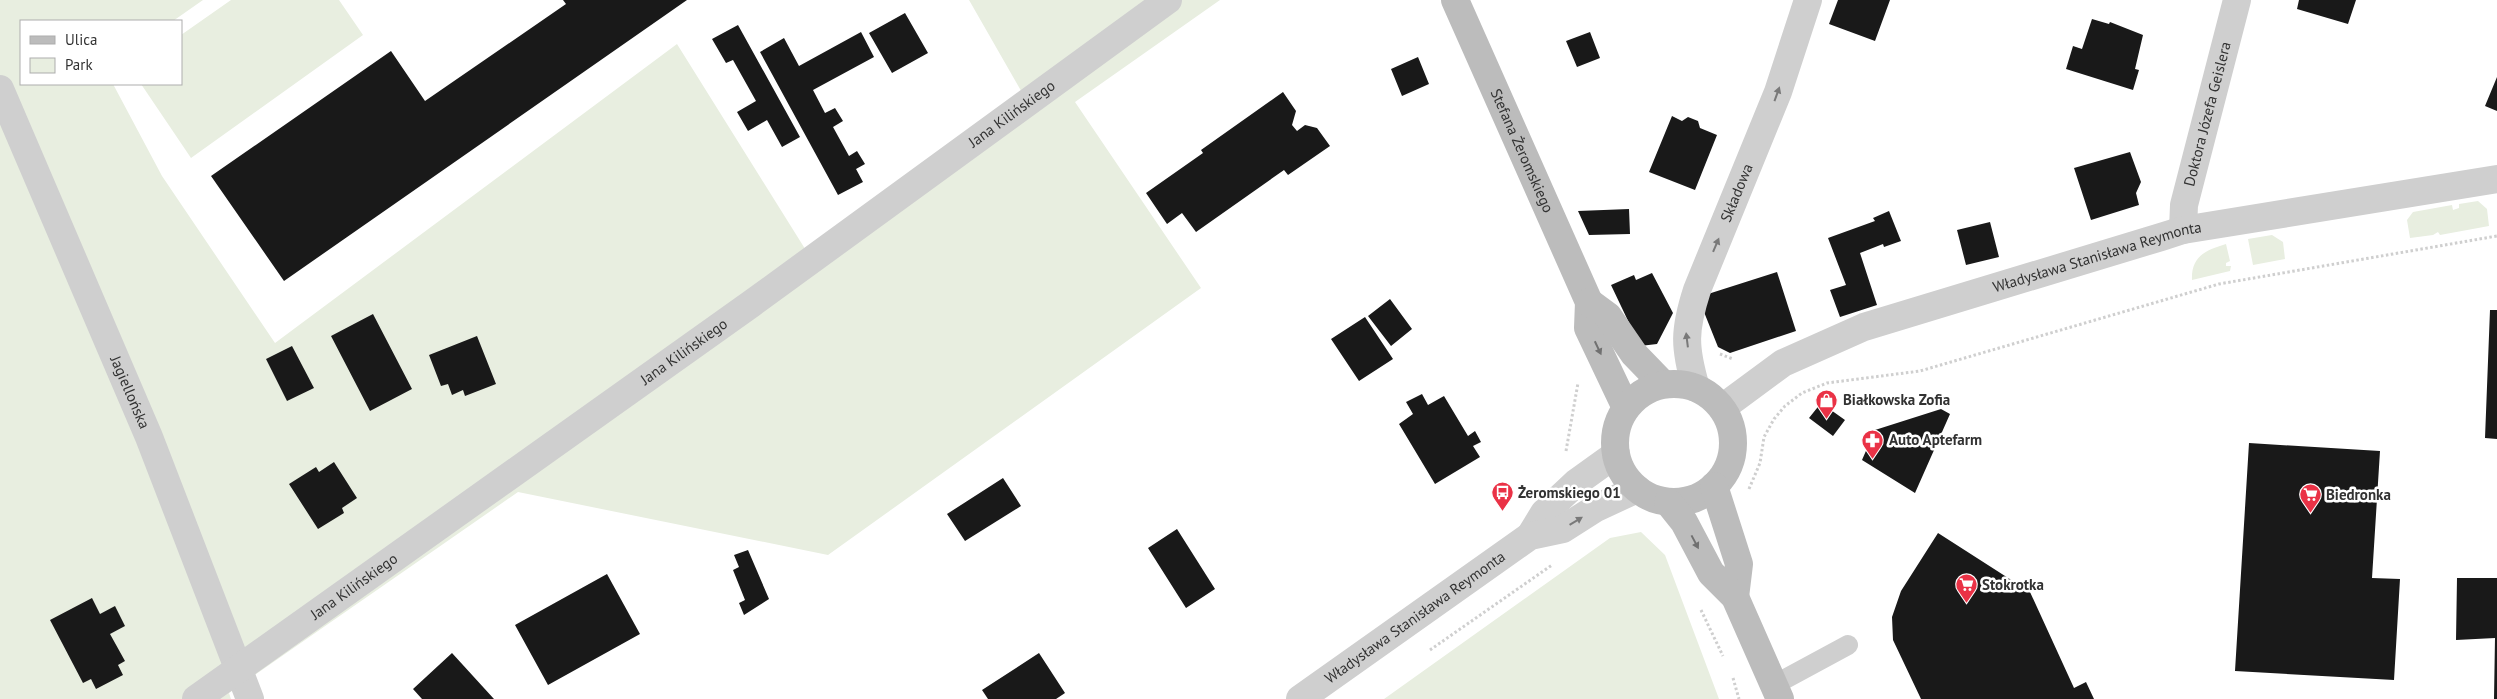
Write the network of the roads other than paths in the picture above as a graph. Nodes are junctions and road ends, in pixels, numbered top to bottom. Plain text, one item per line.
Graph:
1 (1168, 0) edge
2 (1454, 0) edge
3 (1808, 0) edge
4 (2237, 0) edge
5 (0, 89) edge
6 (2497, 179) edge
7 (2183, 230) junction
8 (1589, 302) junction
9 (1663, 384) junction
10 (1696, 388) junction
11 (1626, 408) junction
12 (1722, 408) junction
13 (1616, 454) junction
14 (1714, 486) junction
15 (1637, 489) junction
16 (1668, 502) junction
17 (1530, 536) junction
18 (1735, 597) junction
19 (1848, 645) dead end
20 (239, 668) junction
21 (1777, 692) edge
22 (196, 699) edge
23 (250, 699) edge
24 (1300, 699) edge

1 - 20 street, Jana Kilińskiego
2 - 8 main road, Stefana Żeromskiego
10 -> 3 street, Składowa
4 - 7 street, Doktora Józefa Geislera
5 - 20 street, Jagiellońska
6 - 7 street, Władysława Stanisława Reymonta
7 - 12 street, Władysława Stanisława Reymonta
8 - 9 main road, Stefana Żeromskiego
8 -> 11 main road, Stefana Żeromskiego
9 - 10 main road
9 - 11 main road
10 - 12 main road
11 - 13 main road
12 - 14 main road
13 - 15 main road
13 - 17 street, Władysława Stanisława Reymonta
14 - 16 main road
14 - 18 main road
15 - 16 main road
17 -> 15 street, Władysława Stanisława Reymonta
16 -> 18 main road
17 - 24 street, Władysława Stanisława Reymonta
18 - 21 main road
19 - 21 lane
20 - 22 street, Jana Kilińskiego
20 - 23 street, Jagiellońska

